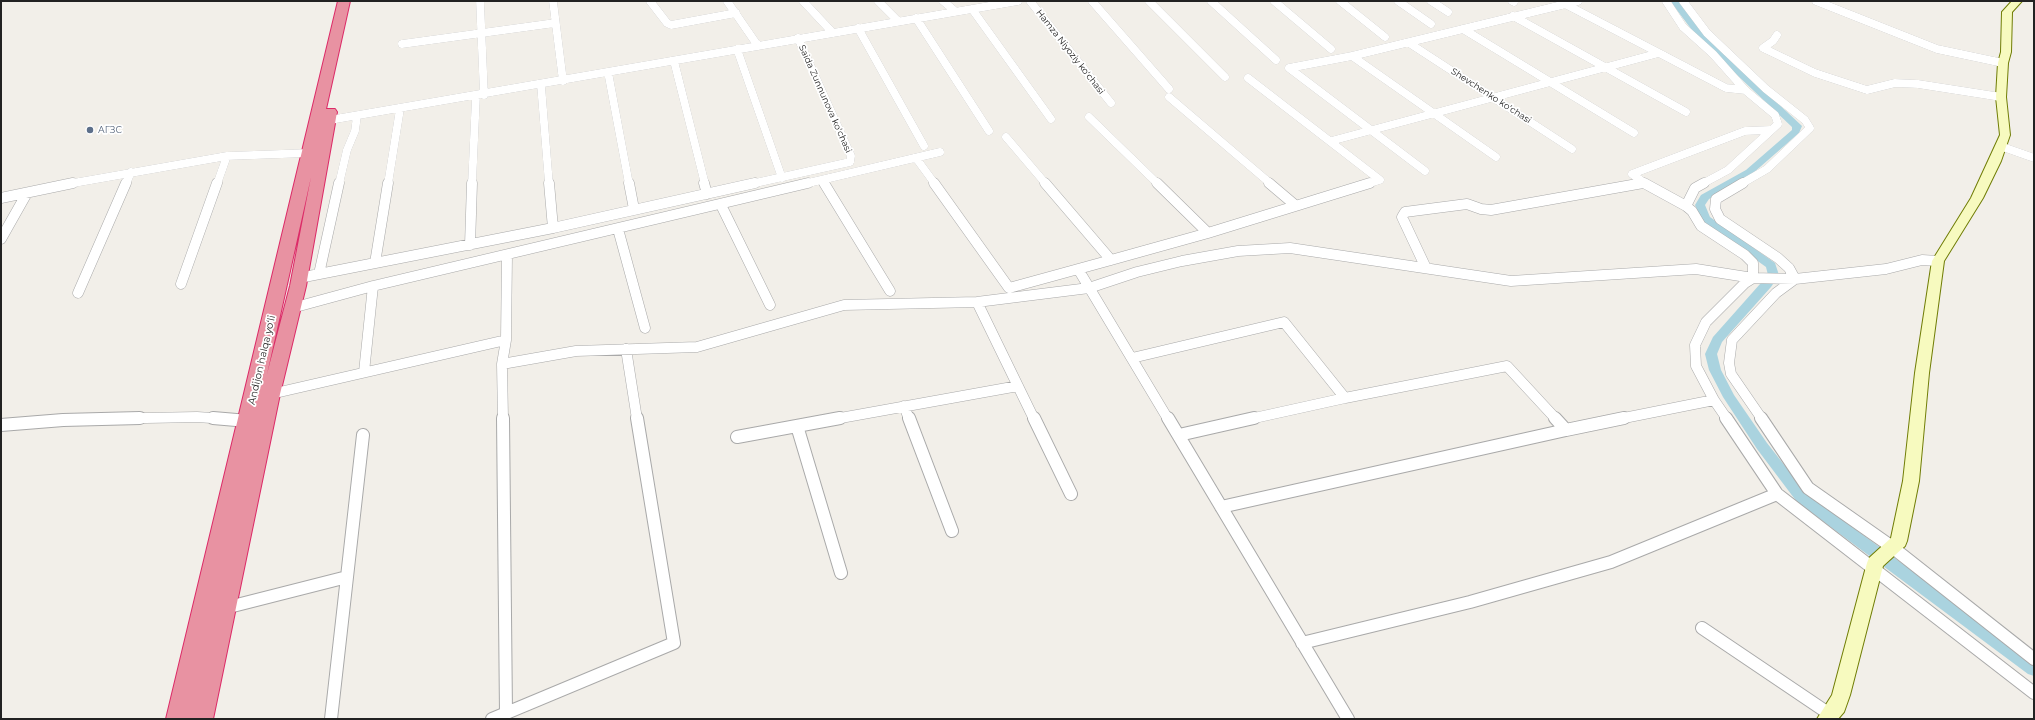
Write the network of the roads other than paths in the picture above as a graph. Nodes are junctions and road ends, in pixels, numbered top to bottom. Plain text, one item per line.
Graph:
1 (344, 1) edge
2 (355, 1) edge
3 (480, 1) edge
4 (553, 1) edge
5 (650, 1) edge
6 (727, 1) edge
7 (803, 1) edge
8 (878, 1) edge
9 (943, 1) edge
10 (1018, 1) edge
11 (1030, 1) edge
12 (1092, 1) edge
13 (1149, 1) edge
14 (1212, 1) edge
15 (1274, 1) edge
16 (1340, 1) edge
17 (1398, 1) edge
18 (1431, 1) edge
19 (1578, 1) edge
20 (1666, 1) edge
21 (1683, 1) edge
22 (1816, 1) edge
23 (2017, 1) edge
24 (1008, 2) edge
25 (1565, 4) junction
26 (972, 9) junction
27 (956, 12) junction
28 (1448, 12) dead end
29 (736, 13) junction
30 (1514, 16) junction
31 (916, 18) junction
32 (898, 21) junction
33 (555, 23) junction
34 (1431, 24) dead end
35 (858, 28) junction
36 (1463, 29) junction
37 (832, 32) junction
38 (482, 33) junction
39 (1777, 35) dead end
40 (1385, 37) dead end
41 (798, 38) junction
42 (1409, 42) junction
43 (402, 44) dead end
44 (758, 46) junction
45 (737, 49) junction
46 (1331, 49) dead end
47 (1659, 53) junction
48 (1352, 56) junction
49 (1276, 60) dead end
50 (674, 61) junction
51 (2003, 63) junction
52 (1607, 68) junction
53 (608, 72) junction
54 (1225, 76) dead end
55 (1248, 78) dead end
56 (563, 81) junction
57 (1551, 83) junction
58 (541, 85) junction
59 (1745, 90) junction
60 (480, 96) junction
61 (1494, 97) junction
62 (2001, 97) junction
63 (1111, 104) dead end
64 (400, 108) junction
65 (1686, 112) dead end
66 (1433, 113) junction
67 (357, 116) junction
68 (1089, 117) dead end
69 (1051, 119) dead end
70 (322, 121) junction
71 (1371, 130) junction
72 (1770, 130) junction
73 (989, 131) dead end
74 (1634, 133) dead end
75 (1006, 137) dead end
76 (1331, 141) junction
77 (924, 146) dead end
78 (2000, 146) junction
79 (1572, 149) dead end
80 (309, 152) junction
81 (940, 152) dead end
82 (227, 156) junction
83 (1496, 157) dead end
84 (916, 158) junction
85 (2034, 158) edge
86 (1425, 171) dead end
87 (131, 172) junction
88 (782, 178) junction
89 (823, 181) junction
90 (1644, 183) junction
91 (27, 193) junction
92 (707, 194) junction
93 (1, 198) edge
94 (721, 205) junction
95 (1295, 205) junction
96 (1686, 206) junction
97 (634, 209) junction
98 (553, 228) junction
99 (618, 229) junction
100 (1208, 232) junction
101 (1, 239) edge
102 (470, 245) junction
103 (507, 256) junction
104 (1111, 260) junction
105 (1938, 261) junction
106 (375, 263) junction
107 (1426, 268) junction
108 (1078, 269) junction
109 (319, 274) junction
110 (299, 278) junction
111 (1753, 278) junction
112 (1790, 279) junction
113 (181, 284) dead end
114 (374, 286) junction
115 (1089, 288) junction
116 (890, 291) dead end
117 (78, 293) dead end
118 (977, 302) junction
119 (770, 305) dead end
120 (292, 308) junction
121 (645, 328) dead end
122 (506, 340) junction
123 (626, 349) junction
124 (1132, 358) junction
125 (502, 364) junction
126 (364, 372) junction
127 (1018, 386) junction
128 (271, 394) junction
129 (1345, 398) junction
130 (1714, 400) junction
131 (904, 406) junction
132 (248, 421) junction
133 (1, 425) edge
134 (797, 426) junction
135 (1566, 430) junction
136 (363, 435) dead end
137 (1179, 435) junction
138 (737, 437) dead end
139 (1070, 494) dead end
140 (1777, 494) junction
141 (1222, 507) junction
142 (952, 531) dead end
143 (1890, 548) junction
144 (1874, 567) junction
145 (841, 573) dead end
146 (347, 577) junction
147 (225, 608) junction
148 (1702, 628) dead end
149 (1302, 643) junction
150 (2034, 659) edge
151 (2034, 692) edge
152 (506, 714) junction
153 (1828, 717) edge
154 (178, 719) edge
155 (201, 719) edge
156 (331, 719) edge
157 (492, 719) edge
158 (1348, 719) edge

1 - 70 highway, Andijon halqa yo‘li
2 - 70 highway, Andijon halqa yo‘li
3 - 38 street
4 - 33 street
5 - 29 street
6 - 29 street
7 - 37 street
8 - 32 street
9 - 27 street
10 - 24 street
11 - 63 street, Hamza Niyoziy koʻchasi
12 - 95 street
13 - 54 street
14 - 49 street
15 - 46 street
16 - 40 street
17 - 34 street
18 - 28 street
19 - 25 street
20 - 59 street
21 - 112 street
22 - 51 street
23 - 51 street
24 - 26 street
25 - 30 street
25 - 47 street
26 - 27 street
26 - 69 street
27 - 31 street
29 - 44 street
30 - 36 street
30 - 52 street
31 - 32 street
31 - 73 street
32 - 35 street
33 - 38 street
33 - 56 street
35 - 37 street
35 - 77 street
36 - 42 street
36 - 57 street
37 - 41 street
38 - 43 street
38 - 60 street
39 - 62 street
41 - 44 street
41 - 88 street, Saida Zunnunova koʻchasi
42 - 48 street
42 - 61 street, Shevchenko koʻchasi
44 - 45 street
45 - 50 street
45 - 88 street
47 - 52 street
47 - 59 street
48 - 66 street
48 - 71 street
50 - 53 street
50 - 92 street
51 - 62 street
52 - 57 street
52 - 65 street
53 - 56 street
53 - 97 street
55 - 76 street
56 - 58 street
57 - 61 street
57 - 74 street
58 - 60 street
58 - 98 street
59 - 72 street
60 - 64 street
60 - 102 street
61 - 66 street
61 - 79 street, Shevchenko koʻchasi
62 - 78 street
64 - 67 street
64 - 106 street
66 - 71 street
66 - 83 street
67 - 70 street
67 - 109 street
68 - 100 street
70 - 80 highway, Andijon halqa yo‘li
70 - 110 highway, Andijon halqa yo‘li
71 - 76 street
71 - 86 street
72 - 90 street
72 - 96 street
75 - 104 street
76 - 95 street
78 - 85 street
78 - 105 street
80 - 82 street
80 - 132 highway, Andijon halqa yo‘li
81 - 84 street
82 - 87 street
82 - 113 street
84 - 89 street
84 - 108 street
87 - 91 street
87 - 117 street
88 - 92 street
89 - 94 street
89 - 116 street
90 - 96 street
90 - 107 street
91 - 93 street
91 - 101 street
92 - 97 street
94 - 99 street
94 - 119 street
95 - 100 street
96 - 111 street
97 - 98 street
98 - 102 street
99 - 103 street
99 - 121 street
100 - 104 street
102 - 106 street
103 - 114 street
103 - 122 street
104 - 108 street
105 - 112 street
105 - 143 street
106 - 109 street
107 - 111 street
107 - 115 street
108 - 115 street
109 - 110 street
110 - 120 highway, Andijon halqa yo‘li
111 - 112 street
111 - 130 street
112 - 143 street
114 - 120 street
114 - 126 street
115 - 118 street
115 - 124 street
118 - 123 street
118 - 127 street
120 - 128 highway, Andijon halqa yo‘li
122 - 125 street
122 - 126 street
123 - 125 street
123 - 152 street
124 - 129 street
124 - 137 street
125 - 152 street
126 - 128 street
127 - 131 street
127 - 139 street
128 - 147 highway, Andijon halqa yo‘li
129 - 135 street
129 - 137 street
130 - 135 street
130 - 140 street
131 - 134 street
131 - 142 street
132 - 133 street
132 - 154 highway, Andijon halqa yo‘li
134 - 138 street
134 - 145 street
135 - 141 street
136 - 146 street
137 - 141 street
140 - 144 street
140 - 149 street
141 - 149 street
143 - 144 street
143 - 150 street
144 - 151 street
144 - 153 street
146 - 147 street
146 - 156 street
147 - 155 highway, Andijon halqa yo‘li
148 - 153 street
149 - 158 street
152 - 157 street

